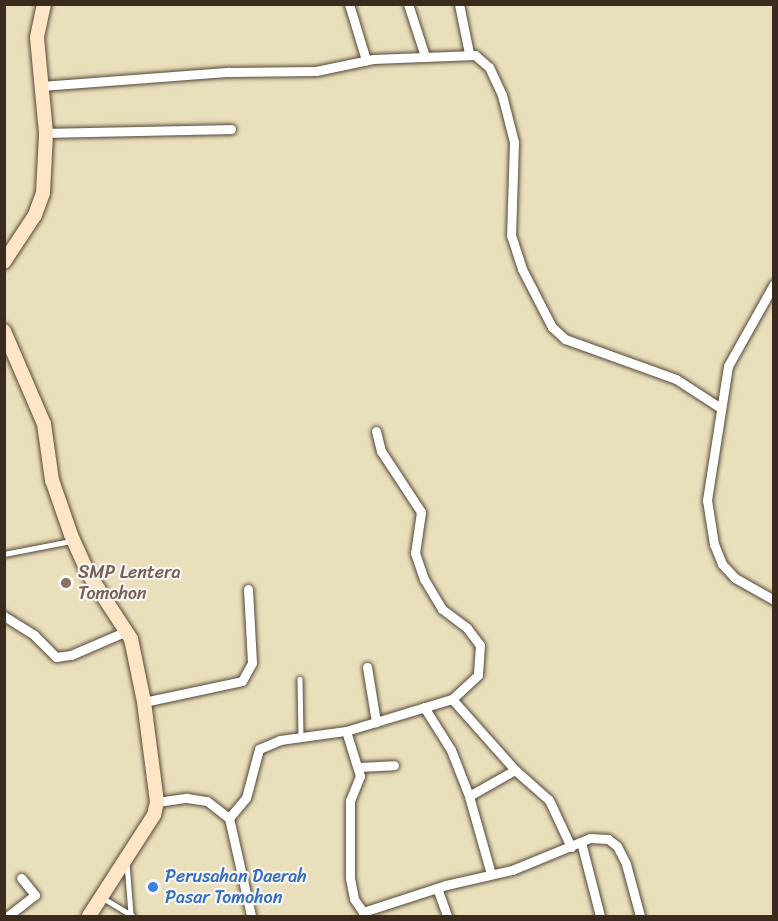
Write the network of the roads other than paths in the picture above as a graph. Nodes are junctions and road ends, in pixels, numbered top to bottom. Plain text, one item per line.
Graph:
1 (44, 4) edge
2 (349, 4) edge
3 (408, 4) edge
4 (459, 4) edge
5 (469, 54) junction
6 (425, 56) junction
7 (366, 60) junction
8 (41, 86) junction
9 (231, 129) dead end
10 (46, 133) junction
11 (4, 262) edge
12 (774, 284) edge
13 (4, 331) edge
14 (719, 407) junction
15 (376, 431) dead end
16 (74, 541) junction
17 (4, 554) edge
18 (248, 590) dead end
19 (774, 600) edge
20 (4, 616) edge
21 (127, 631) junction
22 (367, 667) dead end
23 (300, 680) dead end
24 (452, 699) junction
25 (144, 702) junction
26 (424, 707) junction
27 (376, 722) junction
28 (346, 731) junction
29 (301, 737) junction
30 (394, 765) dead end
31 (359, 767) junction
32 (515, 770) junction
33 (469, 796) junction
34 (157, 802) junction
35 (229, 818) junction
36 (581, 842) junction
37 (571, 847) junction
38 (127, 856) junction
39 (491, 874) junction
40 (21, 878) dead end
41 (437, 888) junction
42 (103, 898) junction
43 (373, 914) edge
44 (132, 915) edge
45 (8, 916) edge
46 (89, 916) edge
47 (251, 916) edge
48 (447, 916) edge
49 (600, 916) edge
50 (640, 916) edge

1 - 8 main road
2 - 7 street
3 - 6 street
4 - 5 street
5 - 6 street
5 - 14 street
6 - 7 street
7 - 8 street
8 - 10 main road
9 - 10 street
10 - 11 main road
12 - 14 street
13 - 16 main road
14 - 19 street
15 - 24 street
16 - 17 lane
16 - 21 main road
18 - 25 street
20 - 21 street
21 - 25 main road
22 - 27 street
23 - 29 lane
24 - 26 street
24 - 32 street
25 - 34 main road
26 - 27 street
26 - 33 street
27 - 28 street
28 - 29 street
28 - 31 street
29 - 35 street
30 - 31 street
31 - 43 street
32 - 33 street
32 - 37 street
33 - 39 street
34 - 35 street
34 - 38 main road
35 - 47 street
36 - 37 street
36 - 49 street
36 - 50 street
37 - 39 street
38 - 42 main road
38 - 44 lane
39 - 41 street
40 - 45 street
41 - 43 street
41 - 48 street
42 - 44 lane
42 - 46 main road

